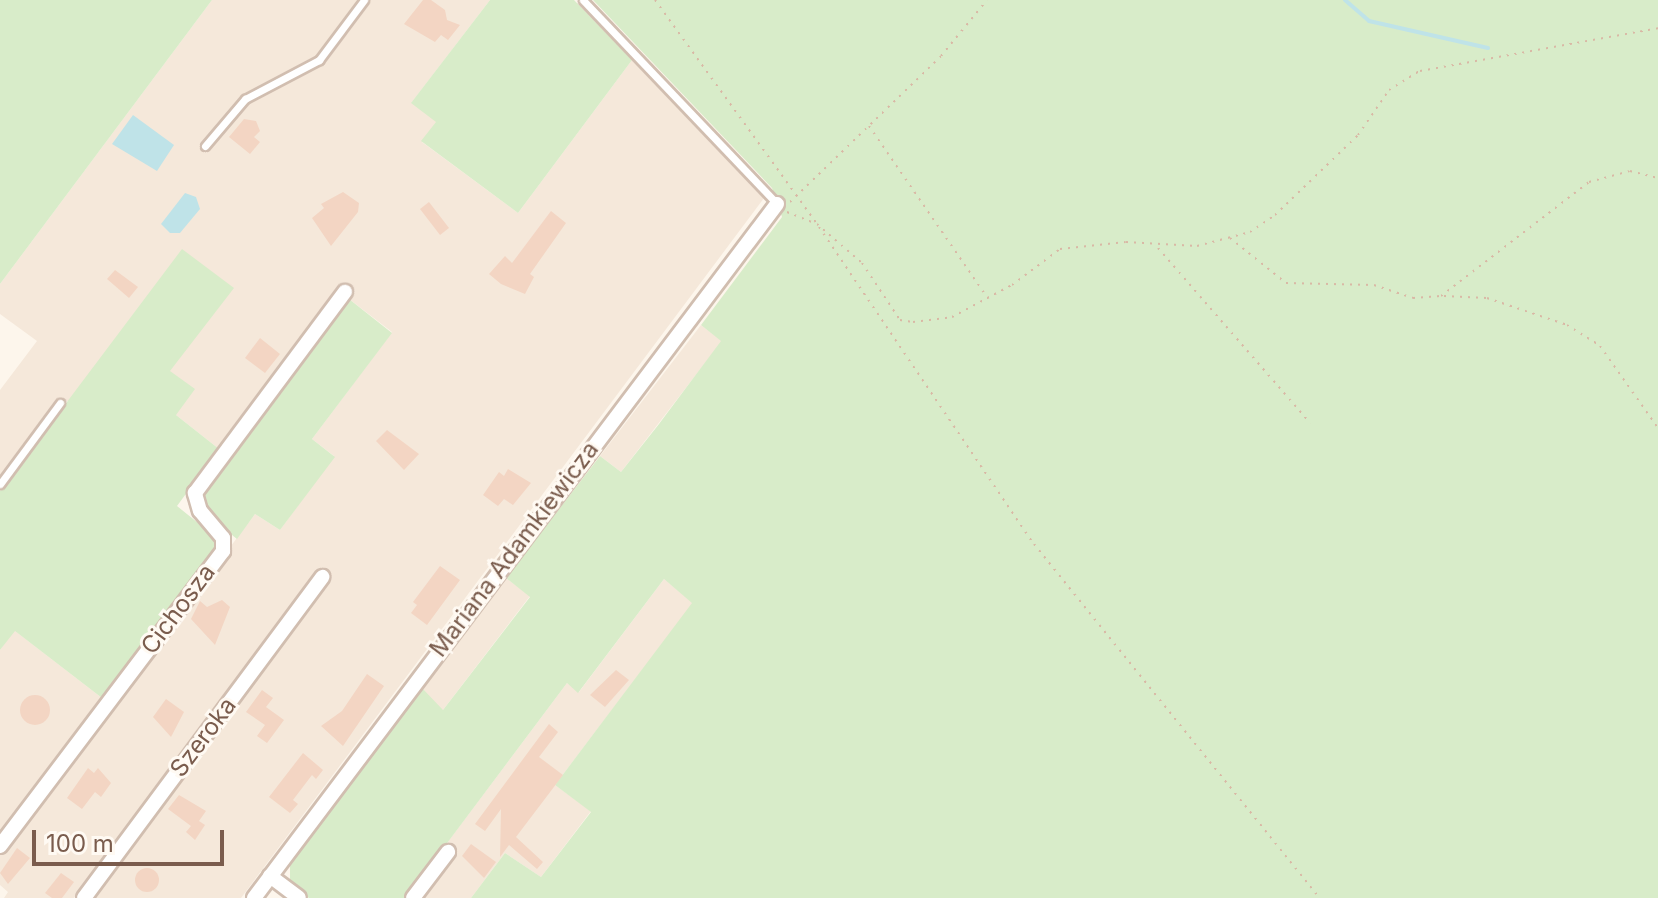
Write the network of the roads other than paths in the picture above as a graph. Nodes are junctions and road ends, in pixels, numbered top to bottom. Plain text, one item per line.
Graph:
1 (364, 0) edge
2 (583, 0) edge
3 (205, 146) dead end
4 (777, 204) joint
5 (345, 292) dead end
6 (60, 403) dead end
7 (0, 484) edge
8 (322, 577) dead end
9 (0, 846) edge
10 (448, 852) dead end
11 (270, 876) junction
12 (84, 898) edge
13 (254, 898) edge
14 (299, 898) edge
15 (413, 898) edge

1 - 3 lane
2 - 4 lane
4 - 11 street, Mariana Adamkiewicza
5 - 9 street, Cichosza
6 - 7 lane
8 - 12 street, Szeroka
10 - 15 street
11 - 13 street, Mariana Adamkiewicza
11 - 14 street

